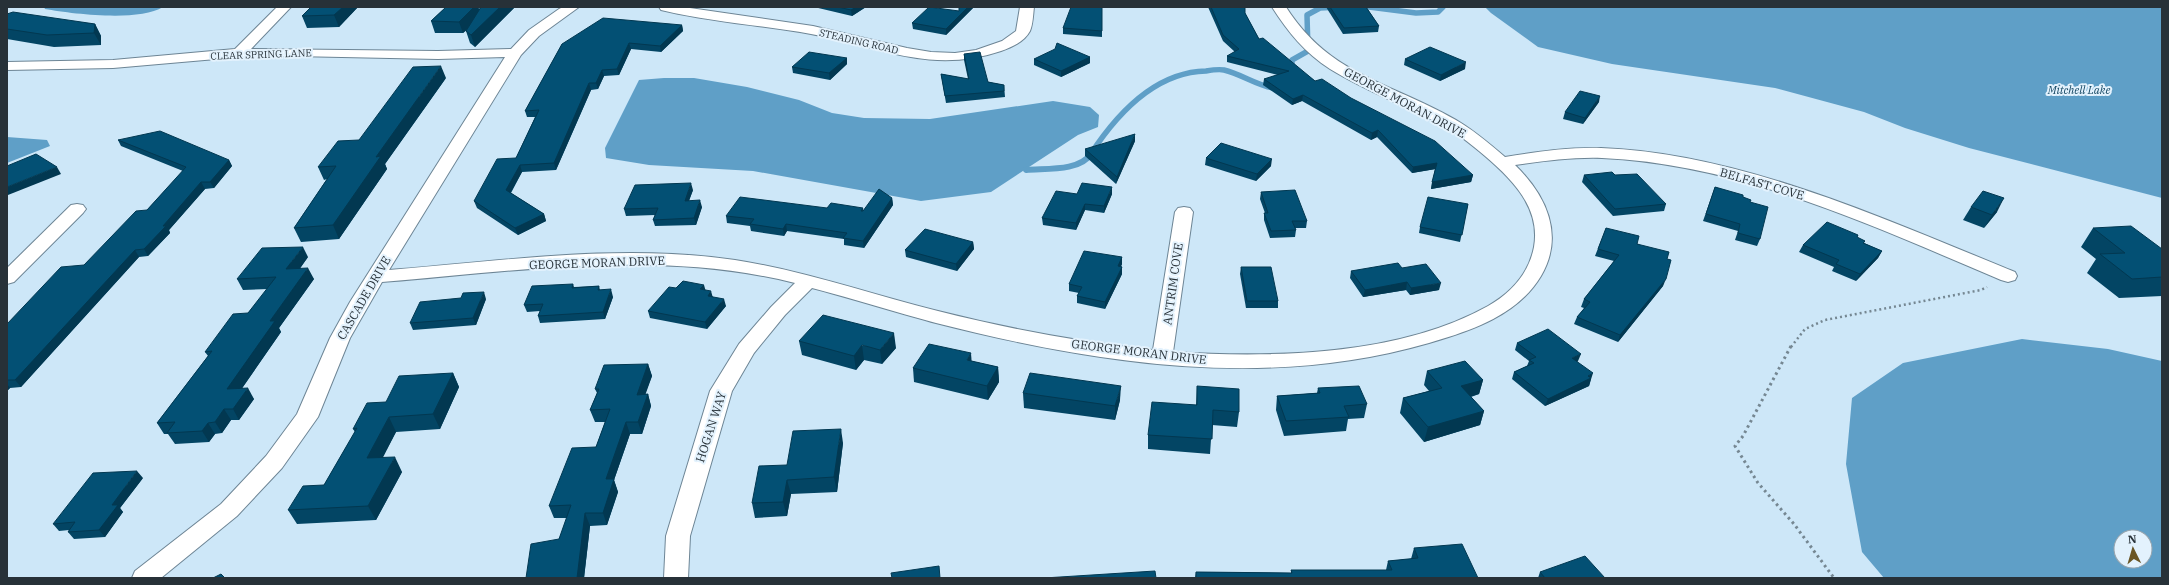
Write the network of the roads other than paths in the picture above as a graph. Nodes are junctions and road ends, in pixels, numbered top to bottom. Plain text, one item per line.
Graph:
1 (284, 7) edge
2 (572, 7) edge
3 (666, 7) edge
4 (1027, 7) edge
5 (1279, 7) edge
6 (239, 53) junction
7 (515, 53) junction
8 (7, 66) edge
9 (1502, 162) junction
10 (77, 208) dead end
11 (1184, 212) dead end
12 (2008, 276) road end
13 (376, 277) junction
14 (7, 278) edge
15 (809, 280) junction
16 (1162, 357) junction
17 (144, 578) edge
18 (676, 578) edge

1 - 6 street
2 - 7 street, CASCADE DRIVE
3 - 4 street, STEADING ROAD
5 - 9 street, GEORGE MORAN DRIVE
6 - 7 street, CLEAR SPRING LANE
6 - 8 street, CLEAR SPRING LANE
7 - 13 street, CASCADE DRIVE
9 - 12 street, BELFAST COVE
9 - 16 street, GEORGE MORAN DRIVE
10 - 14 street
11 - 16 street, ANTRIM COVE
13 - 15 street, GEORGE MORAN DRIVE
13 - 17 street, CASCADE DRIVE
15 - 16 street, GEORGE MORAN DRIVE
15 - 18 street, HOGAN WAY

